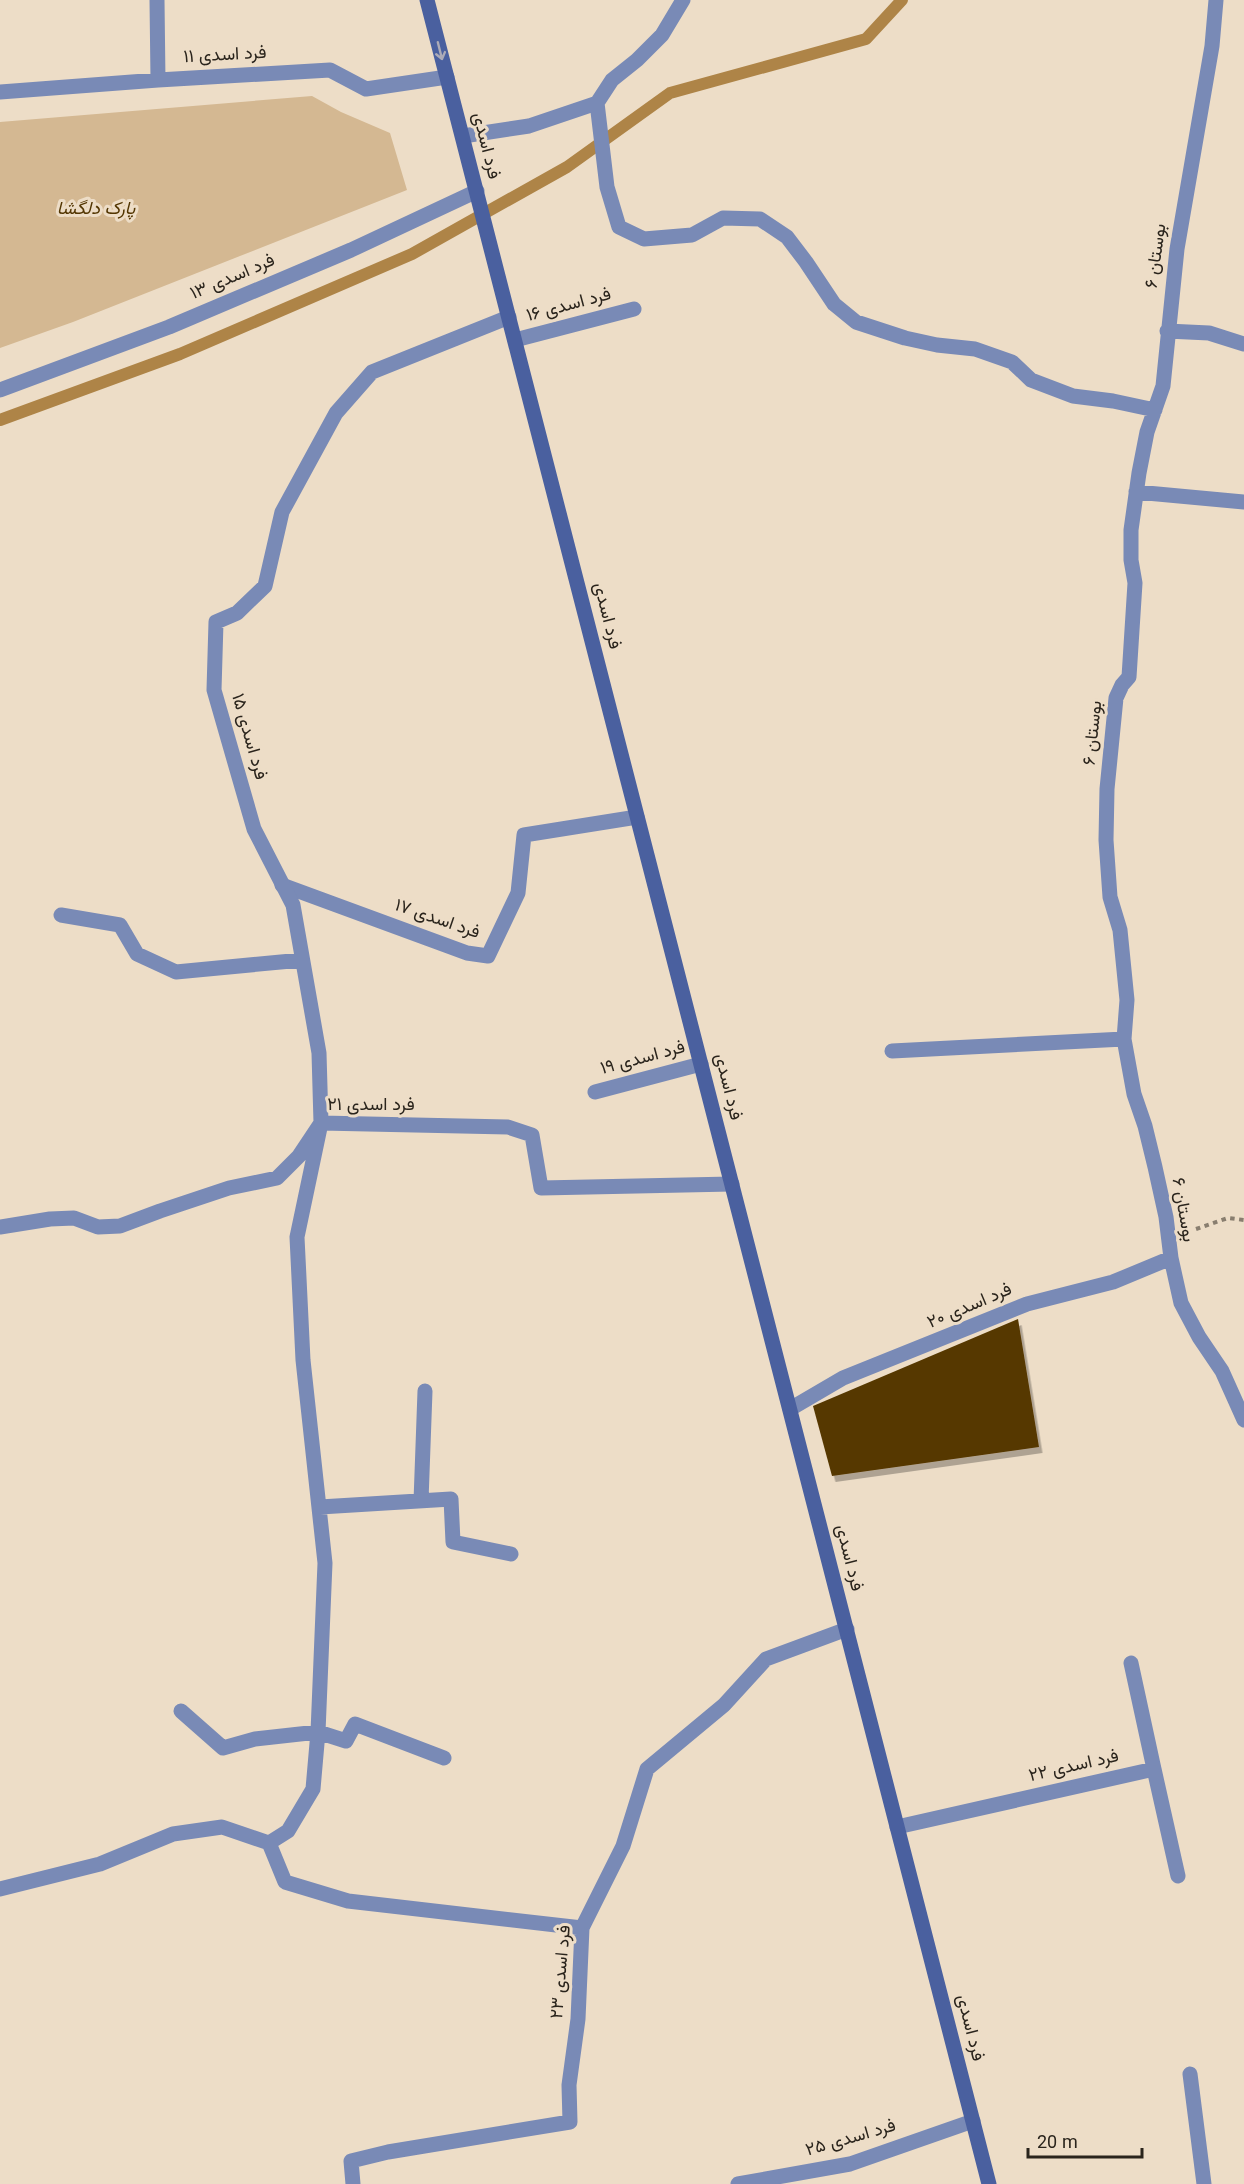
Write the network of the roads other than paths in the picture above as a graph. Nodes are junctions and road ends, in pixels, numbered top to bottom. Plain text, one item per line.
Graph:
1 (157, 0) edge
2 (427, 0) edge
3 (683, 0) edge
4 (1216, 0) edge
5 (447, 76) junction
6 (158, 80) junction
7 (0, 92) edge
8 (597, 103) junction
9 (462, 136) junction
10 (477, 193) junction
11 (634, 309) dead end
12 (509, 317) junction
13 (1167, 331) junction
14 (515, 340) junction
15 (1244, 344) edge
16 (0, 390) edge
17 (1155, 410) junction
18 (1136, 492) junction
19 (1244, 502) edge
20 (637, 817) junction
21 (282, 885) junction
22 (61, 915) dead end
23 (302, 960) junction
24 (1124, 1039) junction
25 (892, 1051) dead end
26 (701, 1064) junction
27 (595, 1092) dead end
28 (321, 1123) junction
29 (732, 1184) junction
30 (0, 1227) edge
31 (1171, 1258) junction
32 (425, 1391) dead end
33 (790, 1409) junction
34 (1244, 1420) edge
35 (421, 1501) junction
36 (320, 1507) junction
37 (512, 1554) dead end
38 (847, 1629) junction
39 (1131, 1663) dead end
40 (181, 1711) dead end
41 (318, 1732) junction
42 (444, 1758) dead end
43 (1154, 1769) junction
44 (897, 1827) junction
45 (269, 1843) junction
46 (1178, 1876) dead end
47 (0, 1889) edge
48 (582, 1928) junction
49 (1190, 2074) dead end
50 (973, 2121) junction
51 (353, 2184) edge
52 (738, 2184) edge
53 (989, 2184) edge
54 (1204, 2184) edge

1 - 6 street
2 -> 5 main road, فرد اسدی
3 - 8 street
4 - 13 street, بوستان ۶
5 - 6 street, فرد اسدی ۱۱
5 - 9 main road, فرد اسدی
6 - 7 street, فرد اسدی ۱۱
8 - 9 street
8 - 17 street
9 - 10 main road, فرد اسدی
10 - 12 main road, فرد اسدی
10 - 16 street, فرد اسدی ۱۳
11 - 14 street, فرد اسدی ۱۶
12 - 14 main road, فرد اسدی
12 - 21 street, فرد اسدی ۱۵
13 - 15 street
13 - 17 street, بوستان ۶
14 - 20 main road, فرد اسدی
17 - 18 street, بوستان ۶
18 - 19 street
18 - 24 street, بوستان ۶
20 - 21 street, فرد اسدی ۱۷
20 - 26 main road, فرد اسدی
21 - 23 street, فرد اسدی ۱۵
22 - 23 street
23 - 28 street, فرد اسدی ۱۵
24 - 25 street
24 - 31 street, بوستان ۶
26 - 27 street, فرد اسدی ۱۹
26 - 29 main road, فرد اسدی
28 - 29 street, فرد اسدی ۲۱
28 - 30 street, فرد اسدی ۲۱
28 - 36 street, فرد اسدی ۱۵
29 - 33 main road, فرد اسدی
31 - 33 street, فرد اسدی ۲۰
31 - 34 street, بوستان ۶
32 - 35 street
33 - 38 main road, فرد اسدی
35 - 36 street
35 - 37 street
36 - 41 street, فرد اسدی ۱۵
38 - 44 main road, فرد اسدی
38 - 48 street, فرد اسدی ۲۳
39 - 43 street
40 - 41 street
41 - 42 street
41 - 45 street, فرد اسدی ۱۵
43 - 44 street, فرد اسدی ۲۲
43 - 46 street
44 - 50 main road, فرد اسدی
45 - 47 street
45 - 48 street
48 - 51 street, فرد اسدی ۲۳
49 - 54 street
50 - 52 street, فرد اسدی ۲۵
50 - 53 main road, فرد اسدی

